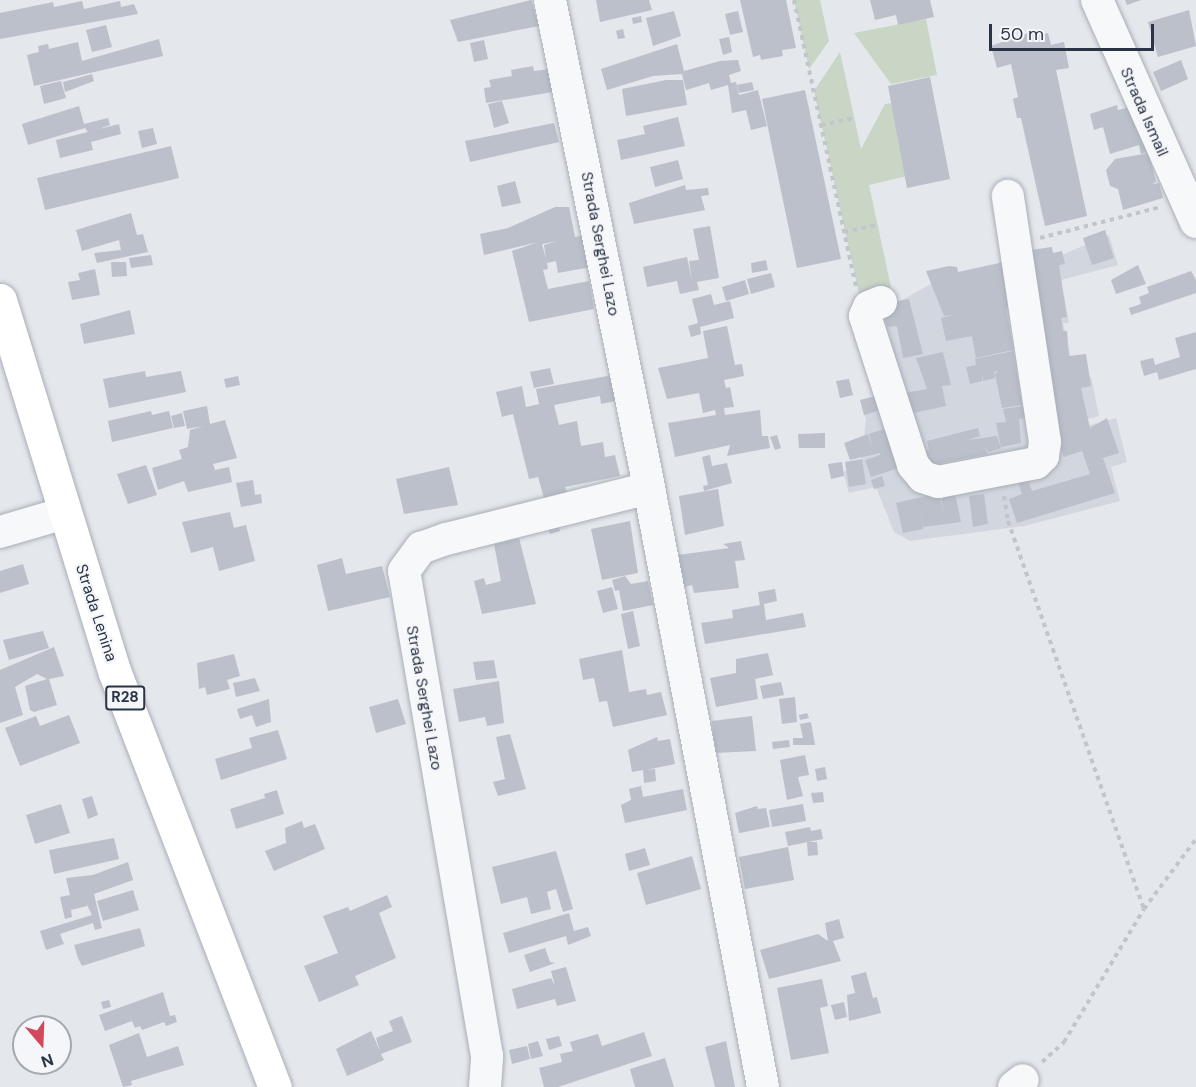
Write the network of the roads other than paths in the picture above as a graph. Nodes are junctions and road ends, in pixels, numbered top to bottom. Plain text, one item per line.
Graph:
1 (550, 0) edge
2 (1097, 0) edge
3 (1008, 196) dead end
4 (1190, 212) edge
5 (869, 298) road end
6 (0, 300) edge
7 (649, 488) junction
8 (64, 513) junction
9 (0, 532) edge
10 (275, 1087) edge
11 (485, 1087) edge
12 (763, 1087) edge

1 - 7 street, Strada Serghei Lazo
2 - 4 street, Strada Ismail
3 - 5 street
6 - 8 main road, Strada Lenina / R28
7 - 11 street, Strada Serghei Lazo
7 - 12 street, Strada Serghei Lazo
8 - 9 street
8 - 10 main road, Strada Lenina / R28

